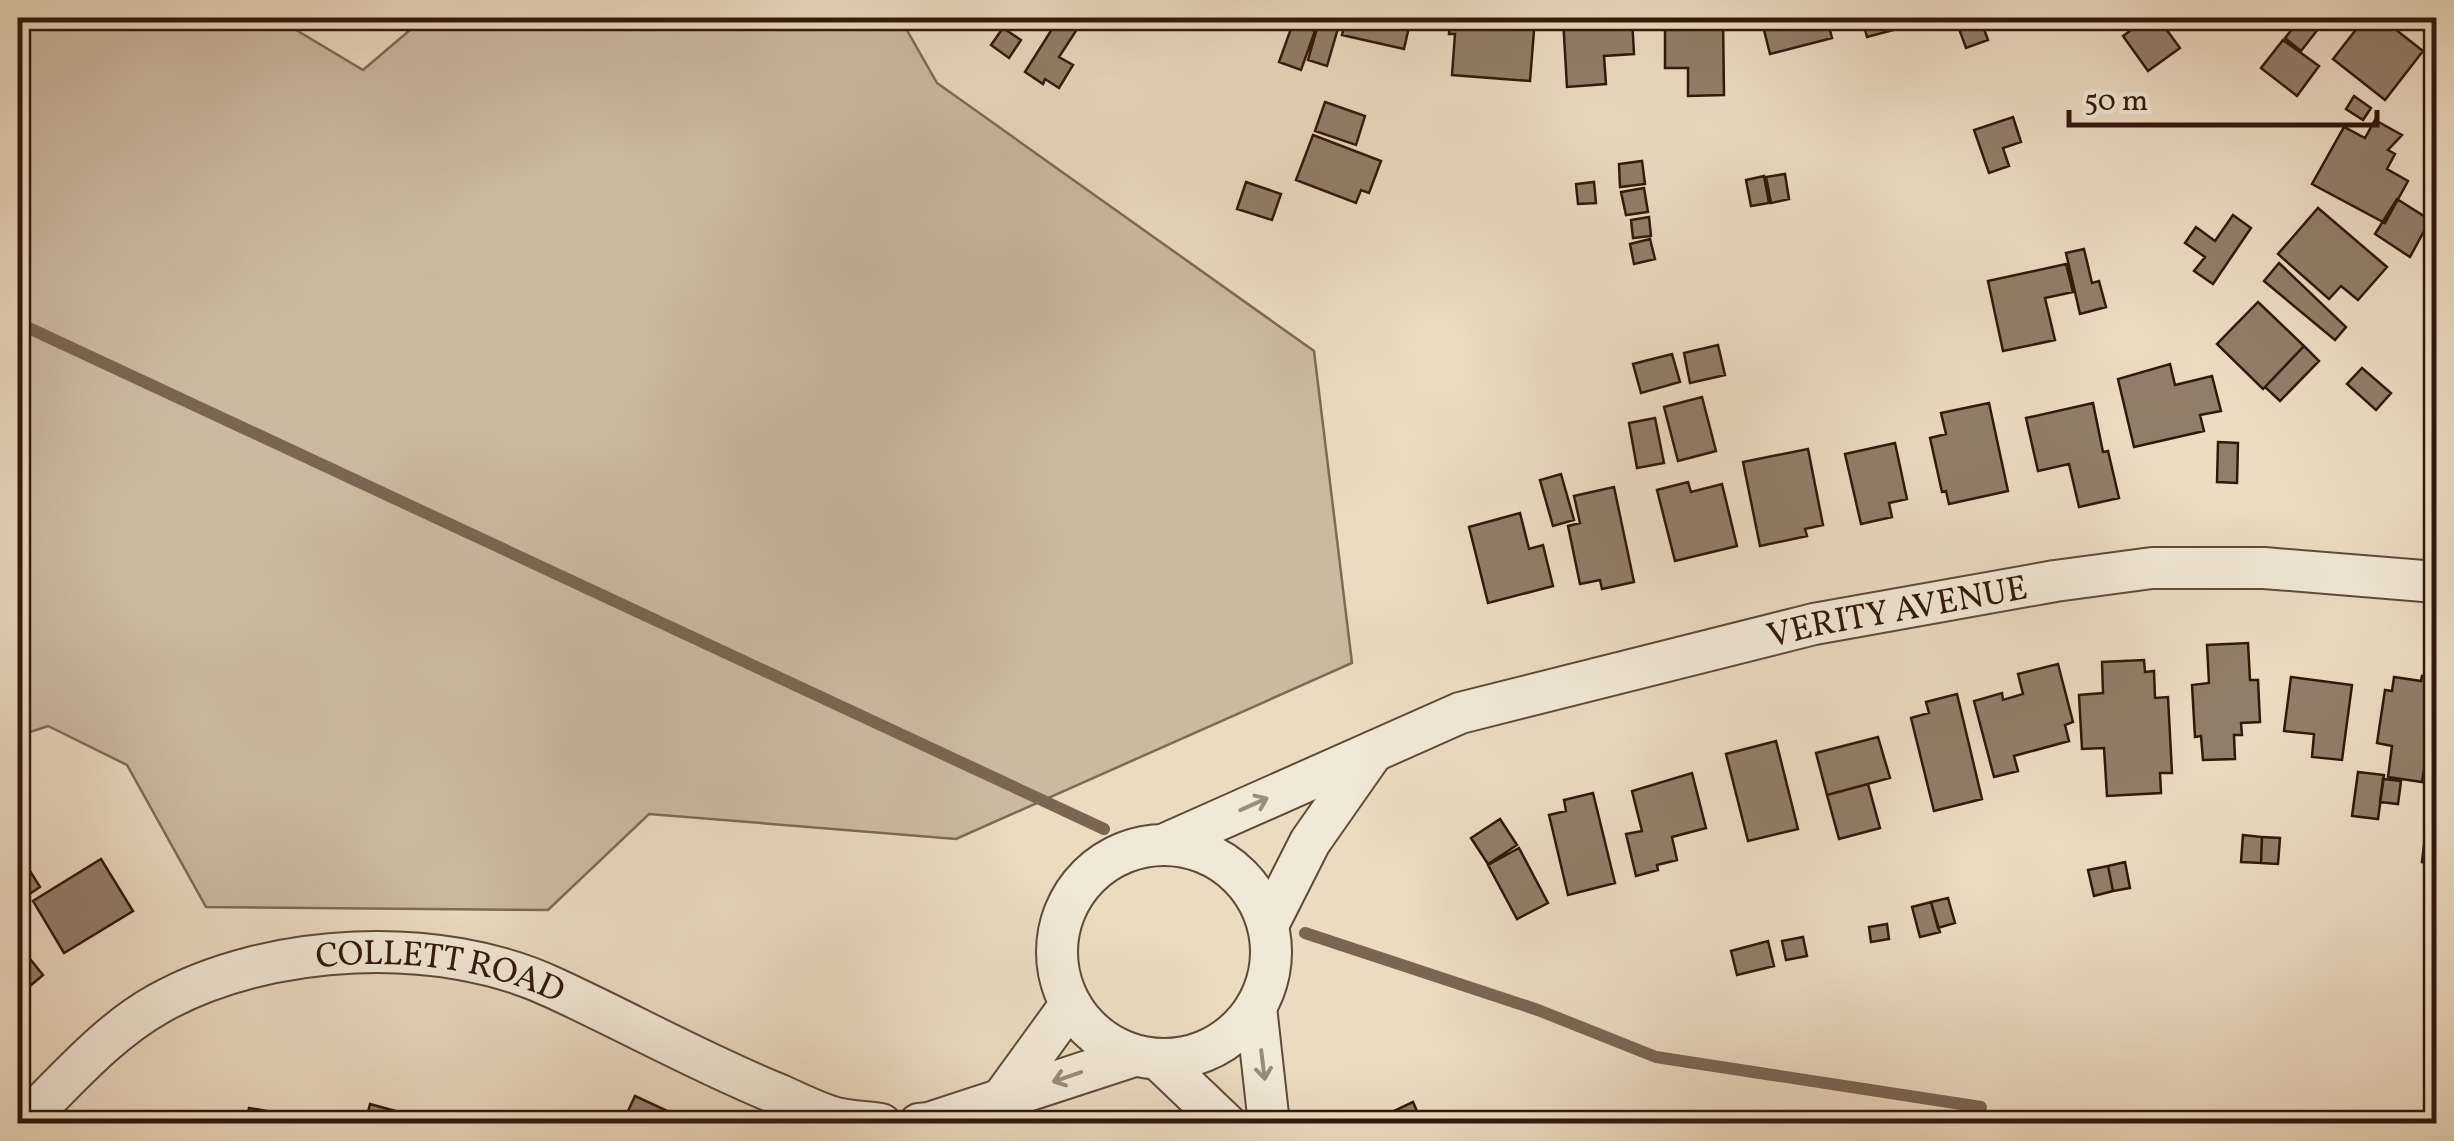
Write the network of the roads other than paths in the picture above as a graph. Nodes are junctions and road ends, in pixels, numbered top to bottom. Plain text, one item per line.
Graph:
1 (2436, 582) edge
2 (1375, 749) junction
3 (1165, 844) junction
4 (1268, 925) junction
5 (1070, 1005) junction
6 (1256, 1007) junction
7 (1147, 1058) junction
8 (1001, 1100) junction
9 (26, 1124) edge
10 (881, 1124) edge
11 (918, 1124) edge
12 (1226, 1124) edge
13 (1270, 1124) edge

1 - 2 street, VERITY AVENUE
3 -> 2 street, VERITY AVENUE
2 - 4 street
3 - 4 street
3 - 5 street
4 - 6 street
5 - 7 street
5 - 8 street
6 - 7 street
6 -> 13 street
7 -> 8 street
7 - 12 street
8 - 11 street
9 - 10 street, COLLETT ROAD

